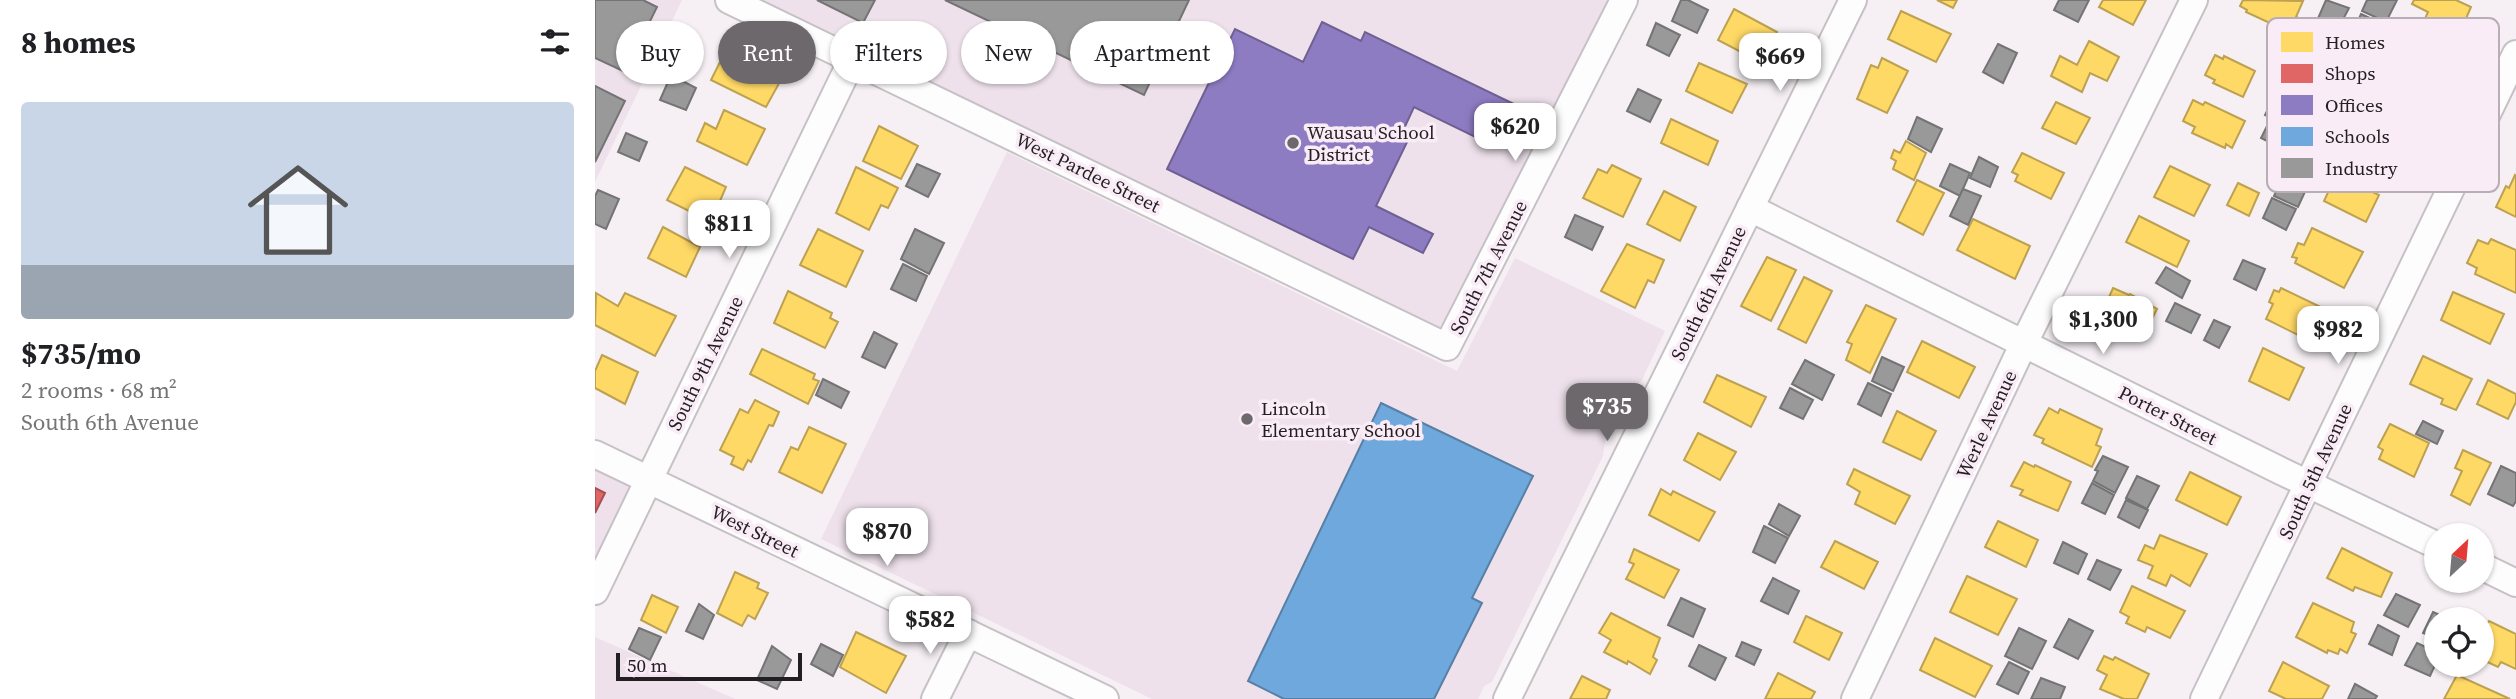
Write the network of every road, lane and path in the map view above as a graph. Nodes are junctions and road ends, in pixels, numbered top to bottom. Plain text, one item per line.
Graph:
1 (729, 0) edge
2 (1623, 0) edge
3 (1853, 0) edge
4 (2194, 0) edge
5 (830, 49) edge
6 (2516, 54) edge
7 (840, 84) edge
8 (902, 84) edge
9 (2499, 89) edge
10 (2449, 192) edge
11 (1750, 208) junction
12 (2024, 343) junction
13 (1447, 347) joint
14 (595, 454) edge
15 (648, 479) junction
16 (2308, 484) junction
17 (2424, 539) edge
18 (2494, 572) edge
19 (2516, 583) edge
20 (595, 591) edge
21 (968, 633) junction
22 (935, 699) edge
23 (1105, 699) edge
24 (1507, 699) edge
25 (1855, 699) edge
26 (2204, 699) edge

1 - 5 street, West Pardee Street
2 - 13 street, South 7th Avenue
3 - 11 street, South 6th Avenue
4 - 12 street, Werle Avenue
6 - 9 street, South 5th Avenue
7 - 15 street, South 9th Avenue
8 - 13 street, West Pardee Street
10 - 16 street, South 5th Avenue
11 - 12 street, Porter Street
11 - 24 street, South 6th Avenue
12 - 16 street, Porter Street
12 - 25 street, Werle Avenue
14 - 15 street, West Street
15 - 20 street, South 9th Avenue
15 - 21 street, West Street
16 - 17 street, Porter Street
16 - 26 street, South 5th Avenue
18 - 19 street
21 - 22 street
21 - 23 street, West Street

